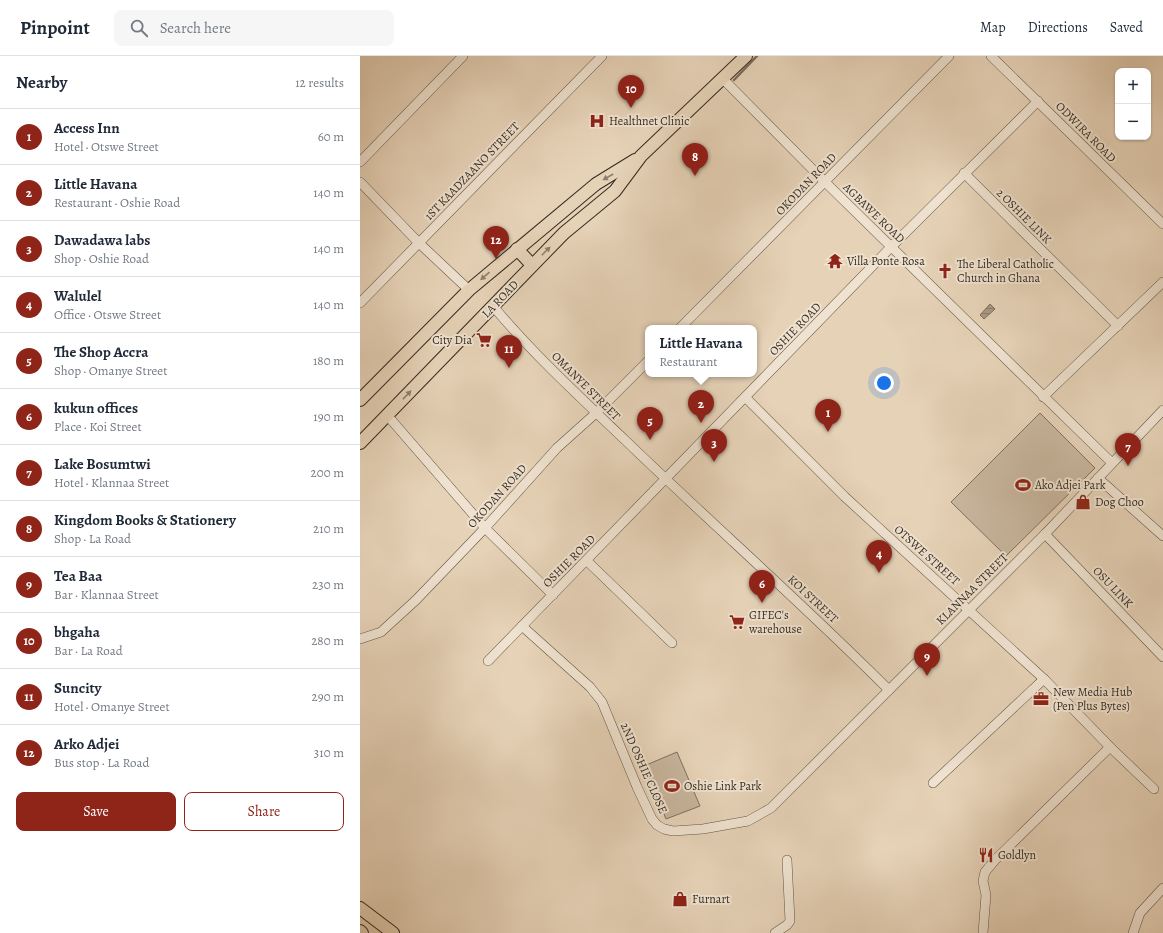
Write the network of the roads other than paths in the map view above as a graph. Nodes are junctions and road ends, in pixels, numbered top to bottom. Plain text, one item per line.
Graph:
1 (463, 56) edge
2 (602, 56) edge
3 (746, 56) edge
4 (949, 56) edge
5 (991, 56) edge
6 (722, 79) junction
7 (1038, 101) junction
8 (641, 156) junction
9 (360, 162) edge
10 (964, 173) junction
11 (824, 181) junction
12 (360, 182) edge
13 (1163, 224) edge
14 (419, 243) junction
15 (891, 247) junction
16 (517, 249) junction
17 (532, 265) junction
18 (1163, 282) edge
19 (469, 290) junction
20 (360, 303) edge
21 (492, 306) junction
22 (683, 325) edge
23 (1118, 326) junction
24 (645, 364) edge
25 (1043, 397) junction
26 (746, 398) junction
27 (360, 400) edge
28 (1163, 410) edge
29 (596, 413) junction
30 (387, 416) junction
31 (360, 443) edge
32 (1112, 463) junction
33 (1098, 478) junction
34 (666, 480) junction
35 (485, 528) junction
36 (1044, 534) junction
37 (1163, 536) edge
38 (587, 560) junction
39 (552, 595) junction
40 (969, 610) junction
41 (522, 626) junction
42 (360, 639) edge
43 (672, 643) dead end
44 (1163, 657) edge
45 (488, 661) dead end
46 (1044, 679) junction
47 (889, 690) junction
48 (1110, 747) junction
49 (796, 783) joint
50 (933, 783) dead end
51 (1154, 789) dead end
52 (787, 860) dead end
53 (1163, 888) edge
54 (360, 908) edge
55 (393, 933) edge
56 (775, 933) edge
57 (983, 933) edge
58 (1133, 933) edge

1 - 9 street
2 - 14 street, 1ST KAADZAANO STREET
3 - 6 main road, LA ROAD
4 - 11 street, OKODAN ROAD
5 - 7 street, ODWIRA ROAD
6 - 8 main road, LA ROAD
6 - 11 street, AGBAWE ROAD
7 - 10 street, OSHIE ROAD
7 - 13 street, ODWIRA ROAD
8 -> 16 main road, LA ROAD
17 -> 8 main road, LA ROAD
10 - 15 street, OSHIE ROAD
10 - 23 street, 2 OSHIE LINK
11 - 15 street, AGBAWE ROAD
11 - 22 street, OKODAN ROAD
12 - 14 street
14 - 19 street
14 - 20 street, 1ST KAADZAANO STREET
15 - 25 street, AGBAWE ROAD
15 - 26 street, OSHIE ROAD
16 - 17 main road
16 -> 19 main road, LA ROAD
17 - 21 main road, LA ROAD
18 - 23 street
19 - 27 main road, LA ROAD
21 - 29 street, OMANYE STREET
30 -> 21 main road, LA ROAD
23 - 25 street
24 - 29 street, OKODAN ROAD
25 - 32 street, AGBAWE ROAD
26 - 34 street, OSHIE ROAD
26 - 40 street, OTSWE STREET
28 - 32 street, KLANNAA STREET
29 - 34 street, OMANYE STREET
29 - 35 street, OKODAN ROAD
30 - 31 main road, LA ROAD
30 - 35 street
32 - 33 street, KLANNAA STREET
33 - 36 street, KLANNAA STREET
33 - 37 street
34 - 38 street, OSHIE ROAD
34 - 47 street, KOI STREET
35 - 39 street
35 - 42 street, OKODAN ROAD
36 - 40 street, KLANNAA STREET
36 - 44 street, OSU LINK
38 - 39 street, OSHIE ROAD
38 - 43 street
39 - 41 street, OSHIE ROAD
40 - 46 street, OTSWE STREET
40 - 47 street, KLANNAA STREET
41 - 45 street, OSHIE ROAD
41 - 49 street, 2ND OSHIE CLOSE
46 - 48 street, OTSWE STREET
46 - 50 street
47 - 49 street, KLANNAA STREET
48 - 51 street, OTSWE STREET
48 - 57 street
52 - 56 street
53 - 58 street
54 - 55 main road

